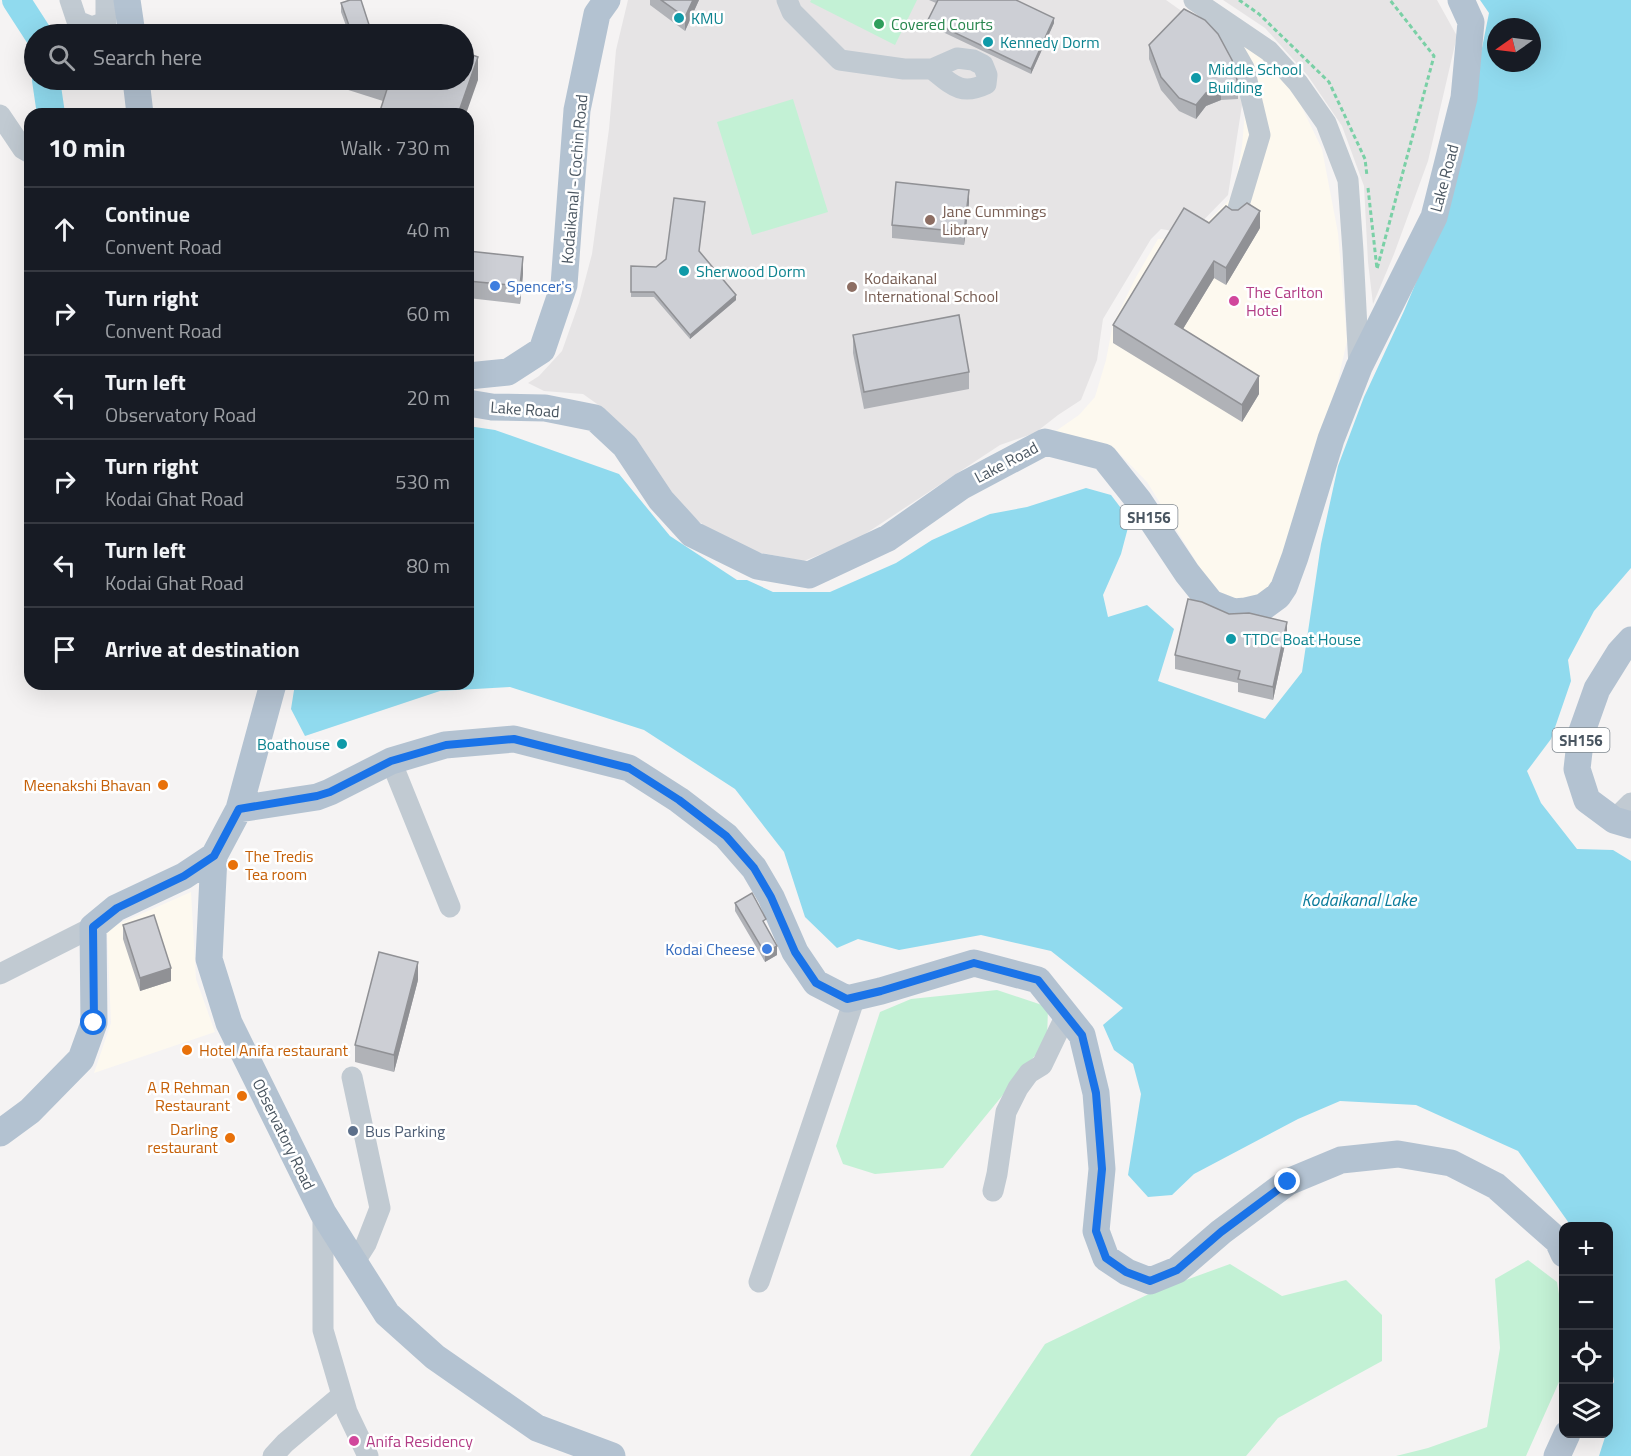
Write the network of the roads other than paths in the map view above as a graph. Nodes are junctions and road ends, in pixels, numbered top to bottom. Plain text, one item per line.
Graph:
1 (70, 0) edge
2 (106, 0) edge
3 (127, 0) edge
4 (607, 0) edge
5 (787, 0) edge
6 (1194, 0) edge
7 (1461, 0) edge
8 (84, 24) edge
9 (100, 24) edge
10 (131, 24) edge
11 (932, 69) dead end
12 (137, 90) edge
13 (139, 108) edge
14 (0, 115) edge
15 (24, 150) edge
16 (1236, 214) edge
17 (1359, 367) junction
18 (474, 375) edge
19 (474, 405) edge
20 (1631, 640) edge
21 (271, 690) edge
22 (391, 761) junction
23 (239, 809) junction
24 (1625, 816) edge
25 (214, 856) junction
26 (450, 907) dead end
27 (93, 927) junction
28 (0, 974) edge
29 (855, 997) junction
30 (1066, 1015) junction
31 (352, 1077) dead end
32 (0, 1133) edge
33 (993, 1191) dead end
34 (323, 1213) junction
35 (1559, 1244) edge
36 (354, 1263) junction
37 (759, 1282) dead end
38 (342, 1395) junction
39 (1565, 1438) edge
40 (273, 1456) edge
41 (368, 1456) edge
42 (612, 1456) edge
43 (1557, 1456) edge

1 - 8 street
2 - 9 street
3 - 10 main road
4 - 18 main road, Kodaikanal - Cochin Road
5 - 11 street
6 - 16 street
6 - 17 street
7 - 17 main road, Lake Road / SH156
12 - 13 main road
14 - 15 street
17 - 19 main road, Lake Road / SH156
20 - 24 main road, SH156
21 - 23 main road, Observatory Road
22 - 23 main road
22 - 26 street
22 - 29 main road
23 - 25 main road, Observatory Road
25 - 27 main road
25 - 34 main road, Observatory Road
27 - 28 street
27 - 32 main road
29 - 30 main road
29 - 37 street
30 - 33 street
30 - 35 main road
31 - 36 street
34 - 36 main road, Observatory Road
34 - 38 street
36 - 42 main road, Observatory Road
38 - 40 street
38 - 41 street
39 - 43 main road

